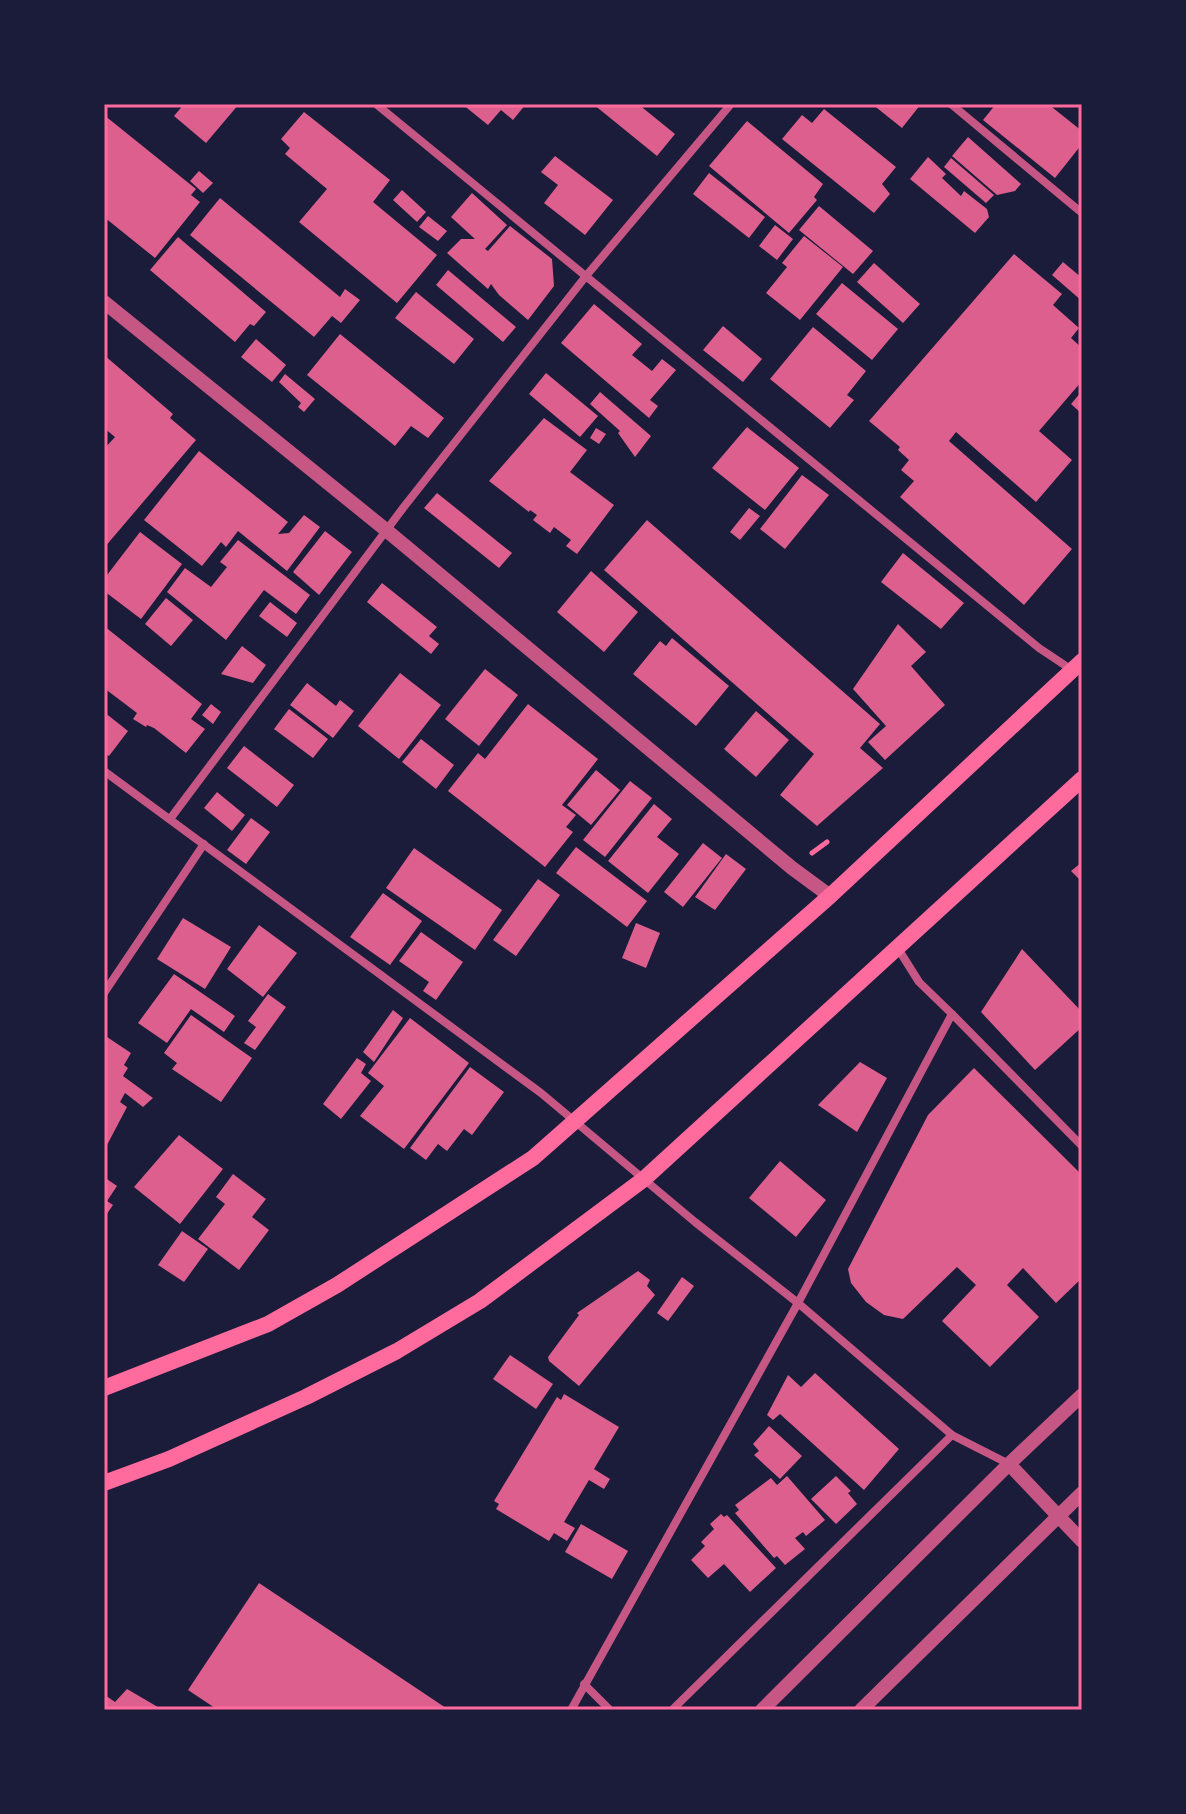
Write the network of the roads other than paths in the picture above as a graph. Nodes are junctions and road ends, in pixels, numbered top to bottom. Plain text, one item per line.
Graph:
1 (376, 104) edge
2 (731, 104) edge
3 (951, 104) edge
4 (1082, 213) edge
5 (586, 276) junction
6 (104, 302) edge
7 (386, 530) junction
8 (1077, 665) edge
9 (104, 771) edge
10 (1082, 779) edge
11 (170, 819) junction
12 (204, 844) junction
13 (830, 896) junction
14 (896, 946) junction
15 (104, 993) edge
16 (952, 1014) junction
17 (575, 1119) junction
18 (1082, 1146) edge
19 (644, 1179) junction
20 (798, 1303) junction
21 (104, 1388) edge
22 (1082, 1395) edge
23 (952, 1435) junction
24 (1009, 1464) junction
25 (104, 1483) edge
26 (1082, 1493) edge
27 (1058, 1516) junction
28 (1082, 1541) edge
29 (584, 1684) junction
30 (571, 1710) edge
31 (610, 1710) edge
32 (672, 1710) edge
33 (762, 1710) edge
34 (861, 1710) edge

1 - 5 street
2 - 5 street
3 - 4 street
5 - 7 street
5 - 8 street
6 - 7 street
7 - 11 street
7 - 13 street
8 - 13 main road
9 - 11 street
10 - 14 main road
11 - 12 street
12 - 15 street
12 - 17 street
13 - 17 main road
14 - 16 street
14 - 19 main road
16 - 18 street
16 - 20 street
17 - 19 street
17 - 21 main road
19 - 20 street
19 - 25 main road
20 - 23 street
20 - 29 street
22 - 24 street
23 - 24 street
23 - 32 street
24 - 27 street
24 - 33 street
26 - 27 street
27 - 28 street
27 - 34 street
29 - 30 street
29 - 31 street

